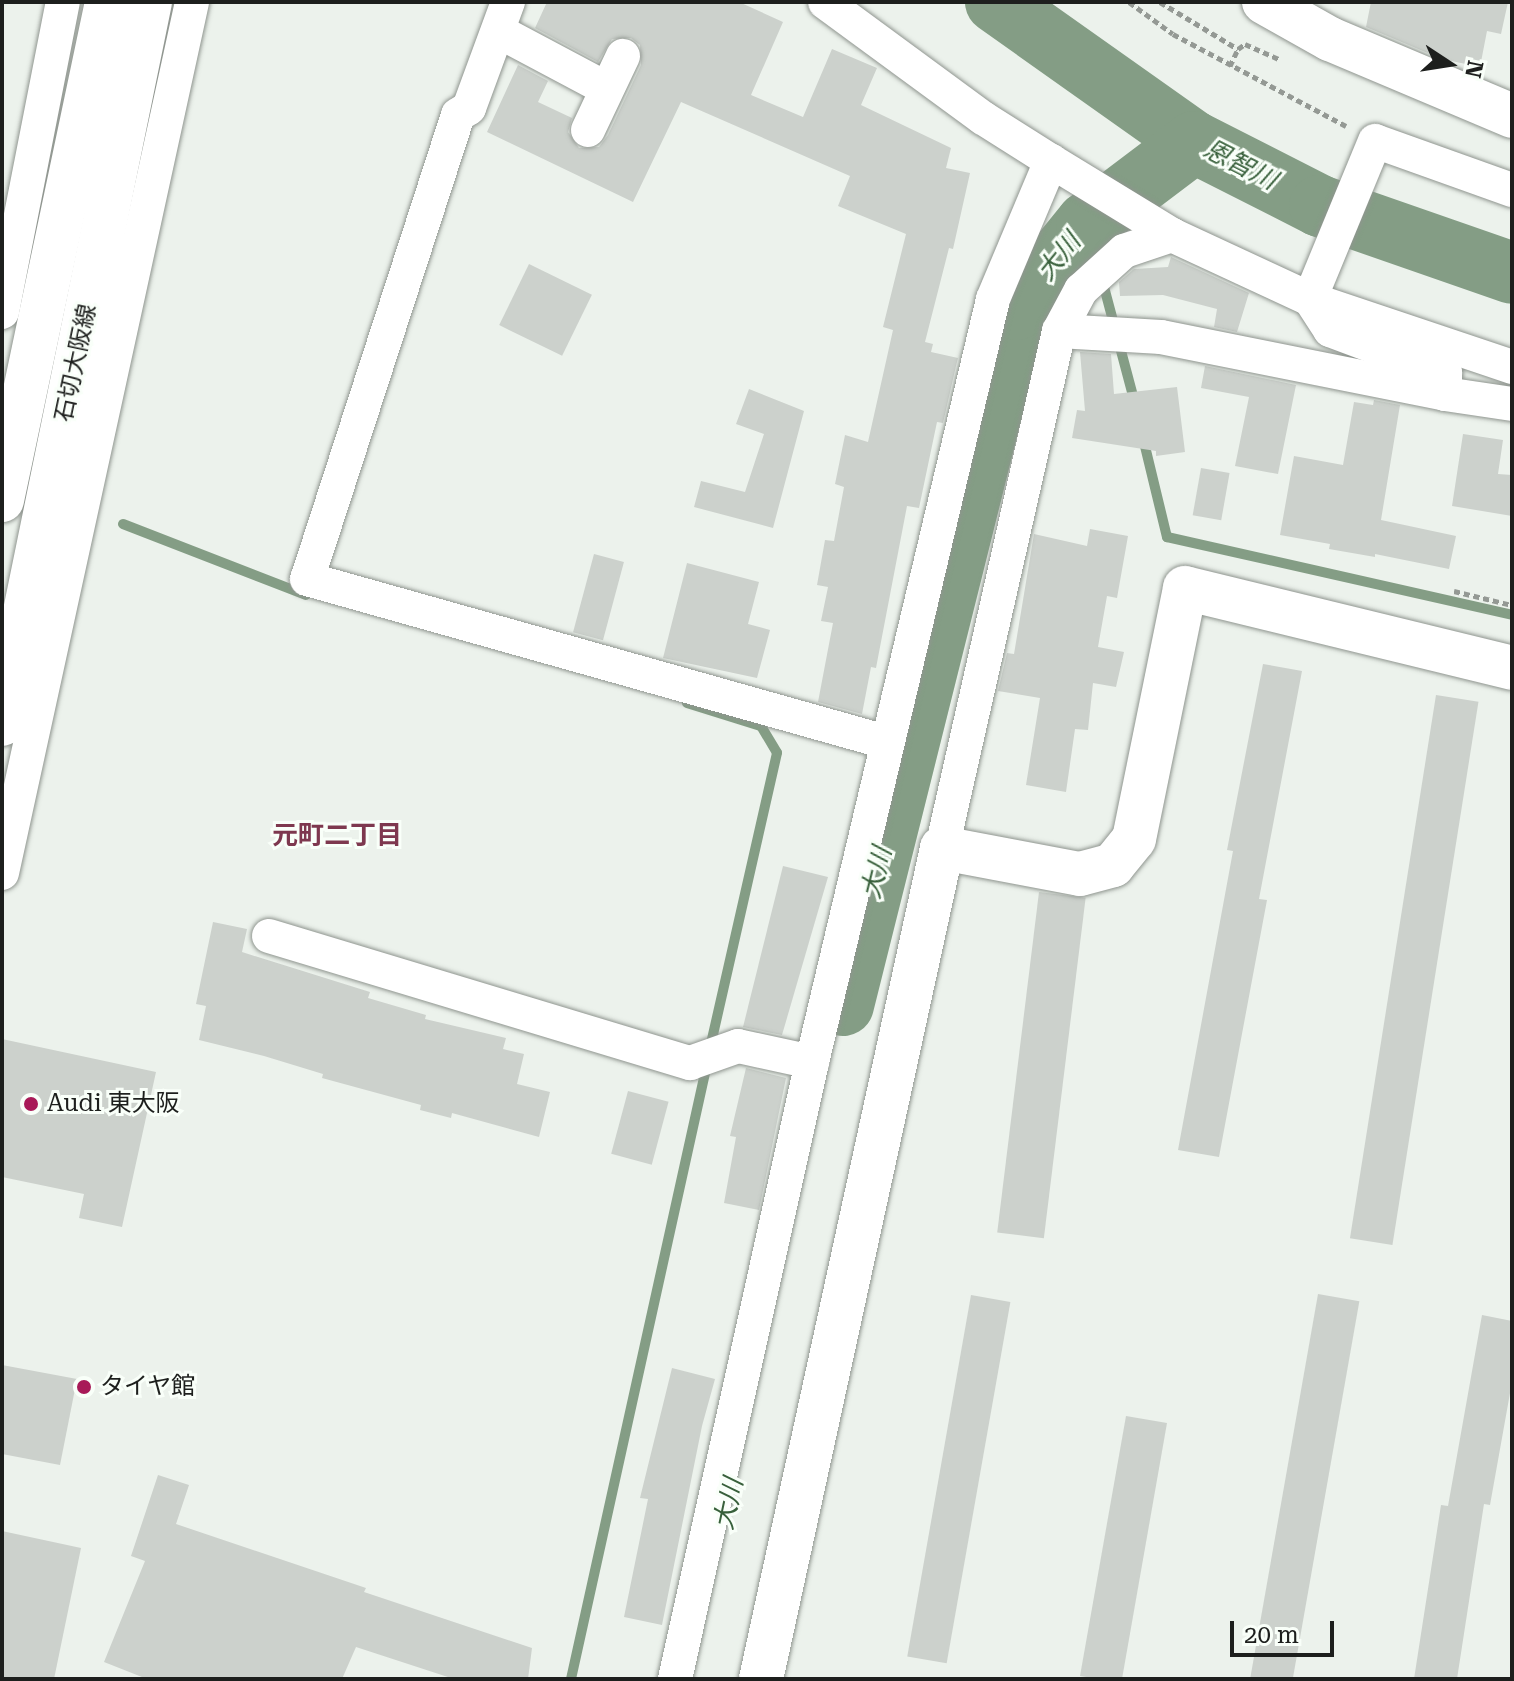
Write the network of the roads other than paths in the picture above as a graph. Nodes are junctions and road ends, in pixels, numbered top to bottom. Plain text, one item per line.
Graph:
1 (63, 2) edge
2 (107, 2) edge
3 (150, 2) edge
4 (192, 2) edge
5 (825, 2) edge
6 (1264, 2) edge
7 (503, 16) edge
8 (623, 56) dead end
9 (607, 89) junction
10 (1510, 108) edge
11 (588, 130) dead end
12 (1051, 161) junction
13 (95, 163) junction
14 (1512, 190) edge
15 (1172, 235) junction
16 (1310, 299) junction
17 (2, 312) edge
18 (1059, 331) junction
19 (1512, 367) edge
20 (1445, 394) junction
21 (1512, 404) edge
22 (2, 500) edge
23 (1512, 668) edge
24 (2, 724) edge
25 (886, 742) junction
26 (942, 848) junction
27 (2, 873) edge
28 (269, 936) dead end
29 (812, 1062) junction
30 (675, 1679) edge
31 (761, 1679) edge

1 - 17 street
2 - 13 street, 石切大阪線
3 - 13 street, 石切大阪線
4 - 27 street
5 - 12 street
6 - 10 street
7 - 9 street
7 - 25 street
8 - 9 street
9 - 11 street
12 - 15 street
12 - 25 street
13 - 22 street, 石切大阪線
13 - 24 street, 石切大阪線
14 - 16 street
15 - 16 street
15 - 18 street
16 - 19 street
16 - 20 street
18 - 20 street
18 - 26 street
20 - 21 street
23 - 26 street
25 - 29 street
26 - 31 street
28 - 29 street
29 - 30 street

